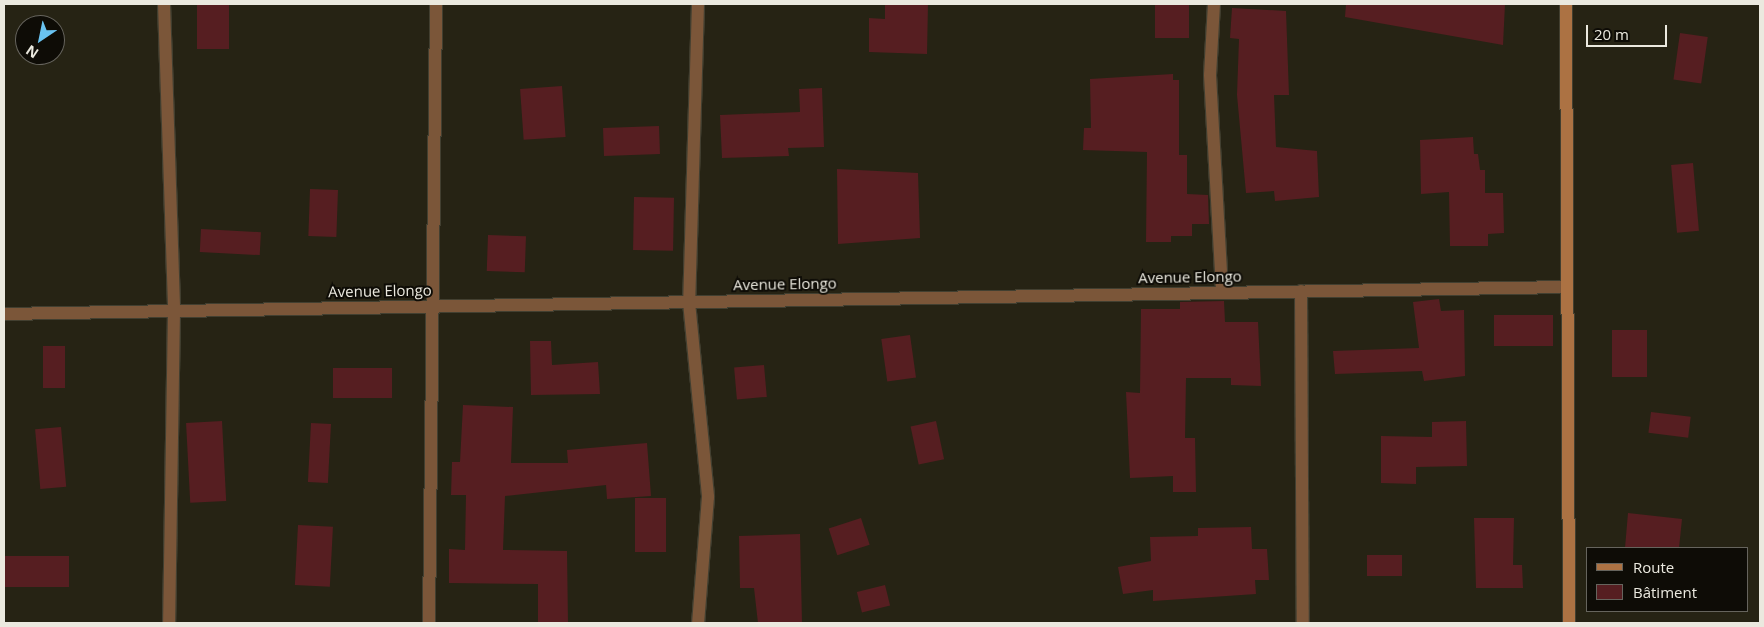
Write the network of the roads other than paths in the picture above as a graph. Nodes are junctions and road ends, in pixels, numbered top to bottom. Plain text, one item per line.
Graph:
1 (164, 4) edge
2 (436, 4) edge
3 (698, 4) edge
4 (1214, 4) edge
5 (1566, 4) edge
6 (1567, 287) junction
7 (1302, 291) junction
8 (1222, 293) junction
9 (689, 302) junction
10 (435, 306) junction
11 (174, 311) junction
12 (4, 314) edge
13 (169, 623) edge
14 (429, 623) edge
15 (698, 623) edge
16 (1303, 623) edge
17 (1569, 623) edge

1 - 11 street
2 - 10 street
3 - 9 street
4 - 8 street
5 - 6 street
6 - 7 street, Avenue Elongo
6 - 17 street
7 - 8 street, Avenue Elongo
7 - 16 street
8 - 9 street, Avenue Elongo
9 - 10 street, Avenue Elongo
9 - 15 street
10 - 11 street, Avenue Elongo
10 - 14 street
11 - 12 street, Avenue Elongo
11 - 13 street

